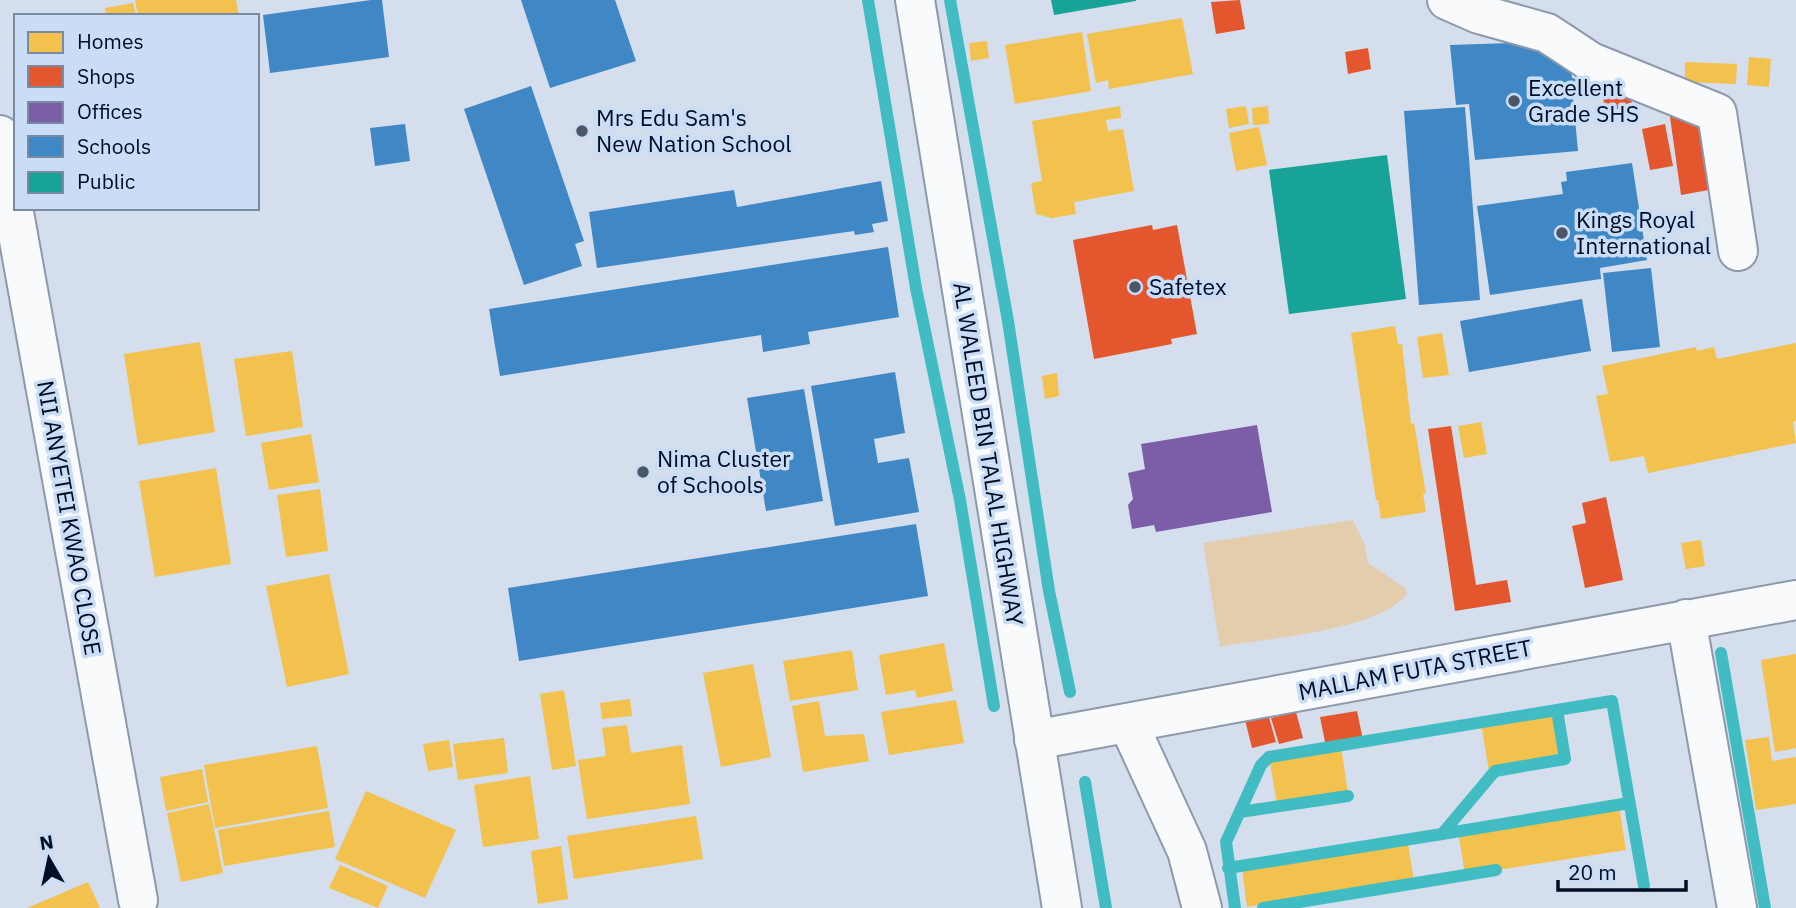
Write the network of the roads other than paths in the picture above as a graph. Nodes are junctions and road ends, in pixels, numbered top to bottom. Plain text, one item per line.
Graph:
1 (915, 0) edge
2 (1447, 0) edge
3 (0, 135) edge
4 (1738, 251) dead end
5 (1796, 600) edge
6 (1686, 619) junction
7 (1128, 723) junction
8 (1034, 740) junction
9 (138, 900) dead end
10 (1062, 908) edge
11 (1202, 908) edge
12 (1737, 908) edge

1 - 8 street, AL WALEED BIN TALAL HIGHWAY
2 - 4 street
3 - 9 street, NII ANYETEI KWAO CLOSE
5 - 6 street, MALLAM FUTA STREET
6 - 7 street, MALLAM FUTA STREET
6 - 12 street
7 - 8 street, MALLAM FUTA STREET
7 - 11 street
8 - 10 street, AL WALEED BIN TALAL HIGHWAY

